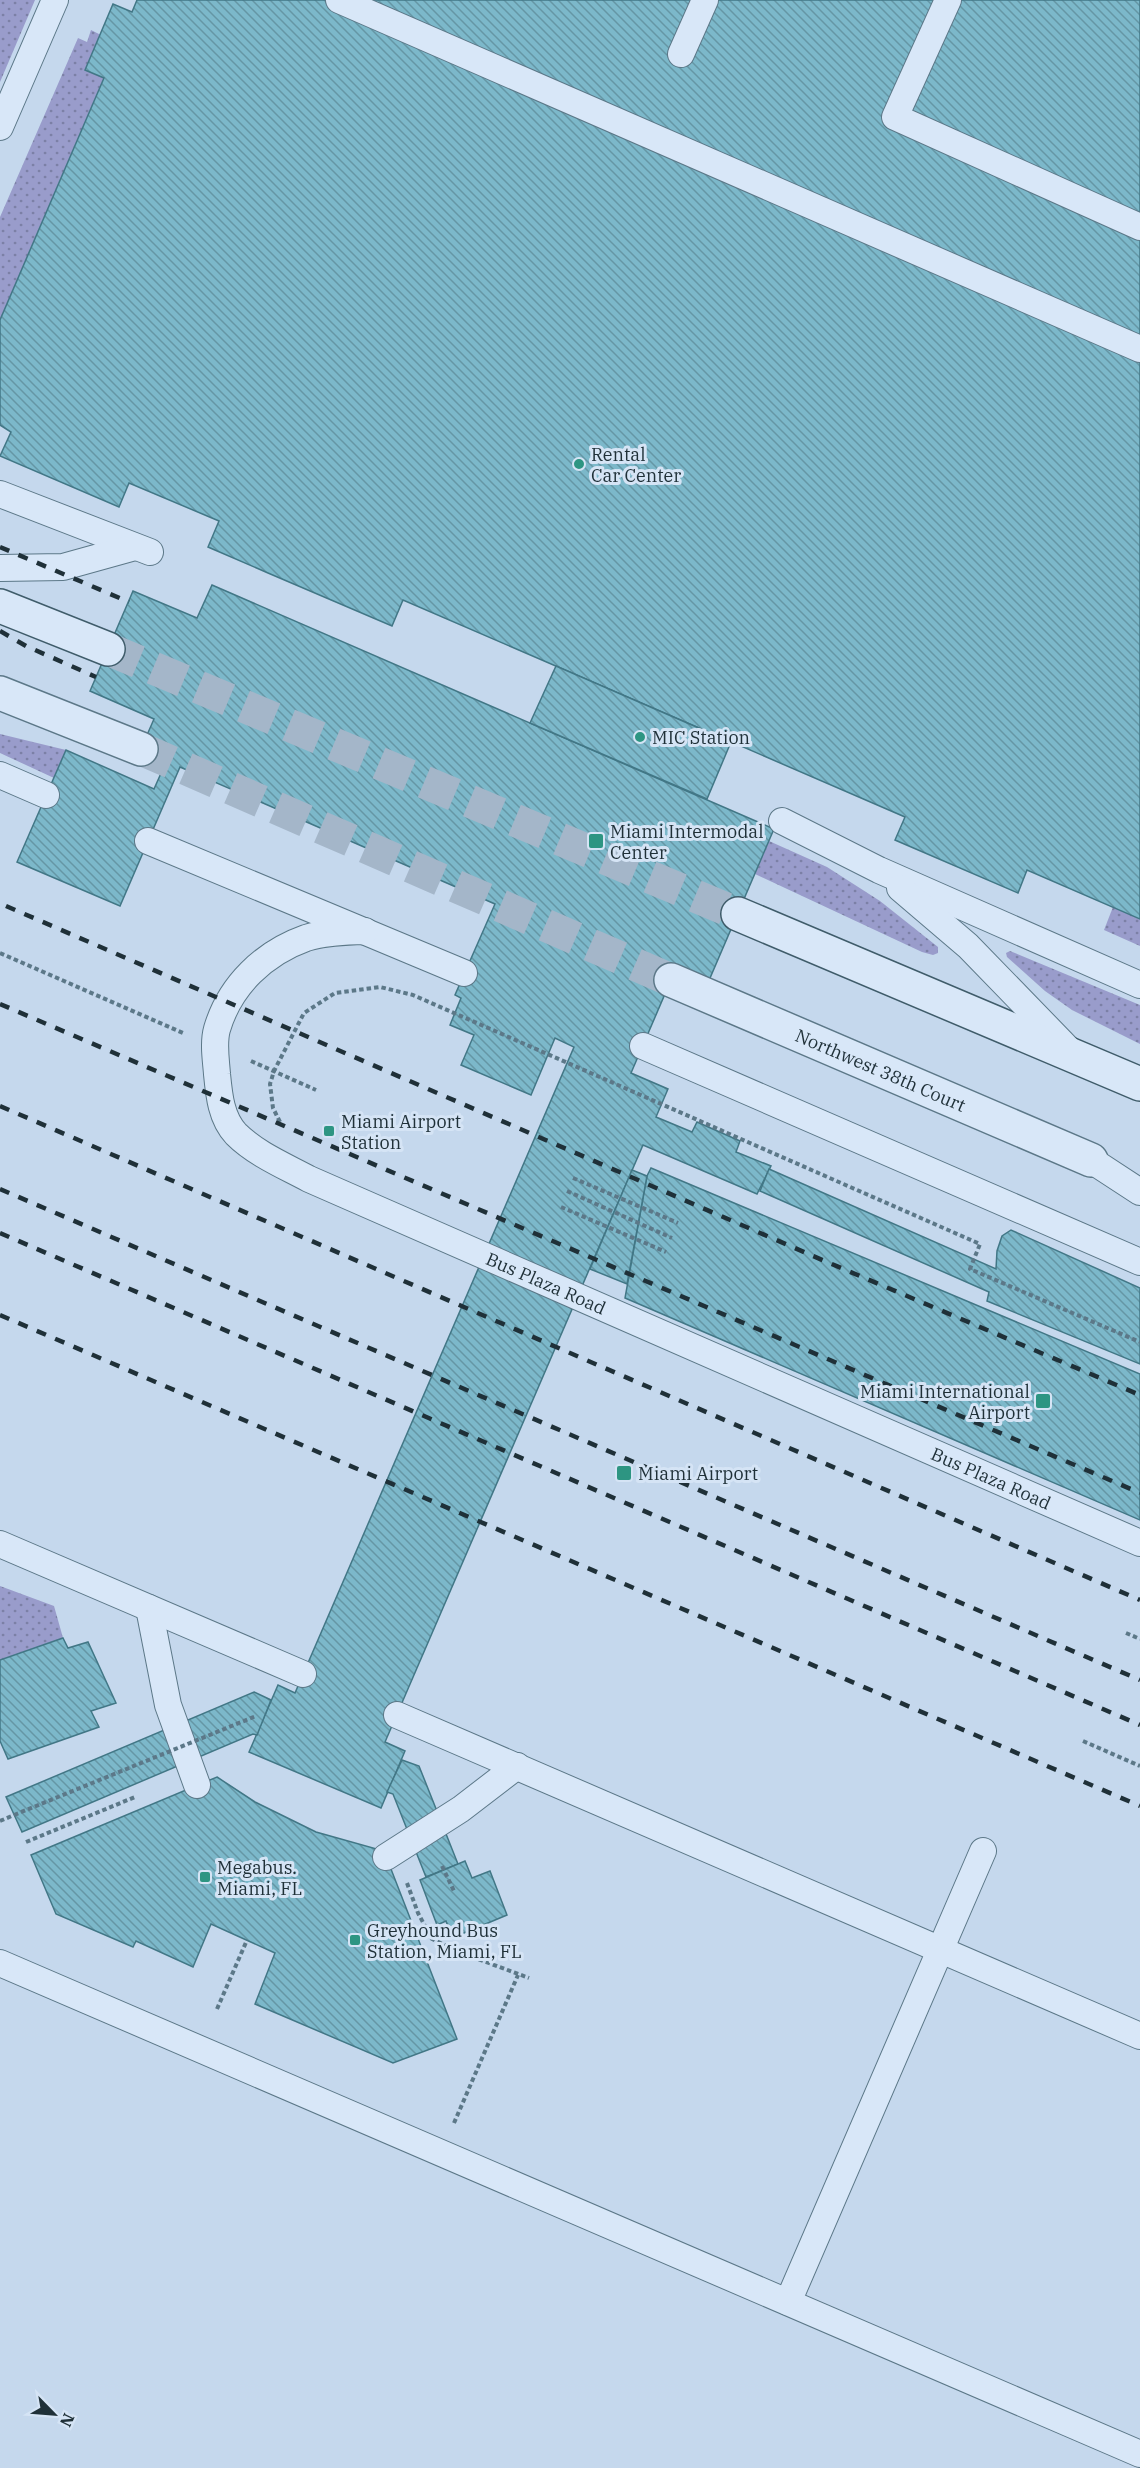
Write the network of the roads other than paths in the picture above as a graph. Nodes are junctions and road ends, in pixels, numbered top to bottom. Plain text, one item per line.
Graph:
1 (55, 0) edge
2 (339, 0) edge
3 (705, 0) edge
4 (948, 0) edge
5 (681, 54) dead end
6 (0, 127) edge
7 (1140, 227) edge
8 (1140, 349) edge
9 (0, 494) edge
10 (0, 568) edge
11 (0, 606) edge
12 (108, 649) tunnel mouth
13 (0, 693) edge
14 (141, 749) tunnel mouth
15 (0, 775) edge
16 (46, 795) dead end
17 (782, 821) dead end
18 (148, 841) dead end
19 (879, 870) junction
20 (738, 914) tunnel mouth
21 (365, 931) junction
22 (464, 973) dead end
23 (671, 980) tunnel mouth
24 (1140, 985) edge
25 (643, 1046) dead end
26 (1075, 1056) junction
27 (1140, 1084) edge
28 (1091, 1160) junction
29 (1140, 1171) edge
30 (1140, 1192) edge
31 (1140, 1262) edge
32 (1140, 1543) edge
33 (0, 1544) edge
34 (149, 1608) junction
35 (303, 1674) dead end
36 (397, 1715) dead end
37 (517, 1766) junction
38 (198, 1785) dead end
39 (983, 1851) dead end
40 (386, 1857) dead end
41 (941, 1949) junction
42 (0, 1963) edge
43 (1140, 2036) edge
44 (788, 2302) junction
45 (1140, 2454) edge

1 - 6 lane
2 - 8 lane
3 - 5 lane
4 - 7 lane
9 - 10 lane
11 - 12 street
13 - 14 street
15 - 16 lane
17 - 19 lane
18 - 21 lane
19 - 24 lane
19 - 26 lane
20 - 26 street
21 - 22 lane
21 - 32 lane, Bus Plaza Road
23 - 28 street, Northwest 38th Court
25 - 31 lane
26 - 27 street
28 - 29 lane
28 - 30 lane
33 - 34 lane
34 - 35 lane
34 - 38 lane
36 - 37 lane
37 - 40 lane
37 - 41 lane
39 - 41 lane
41 - 43 lane
41 - 44 lane
42 - 44 lane
44 - 45 lane

